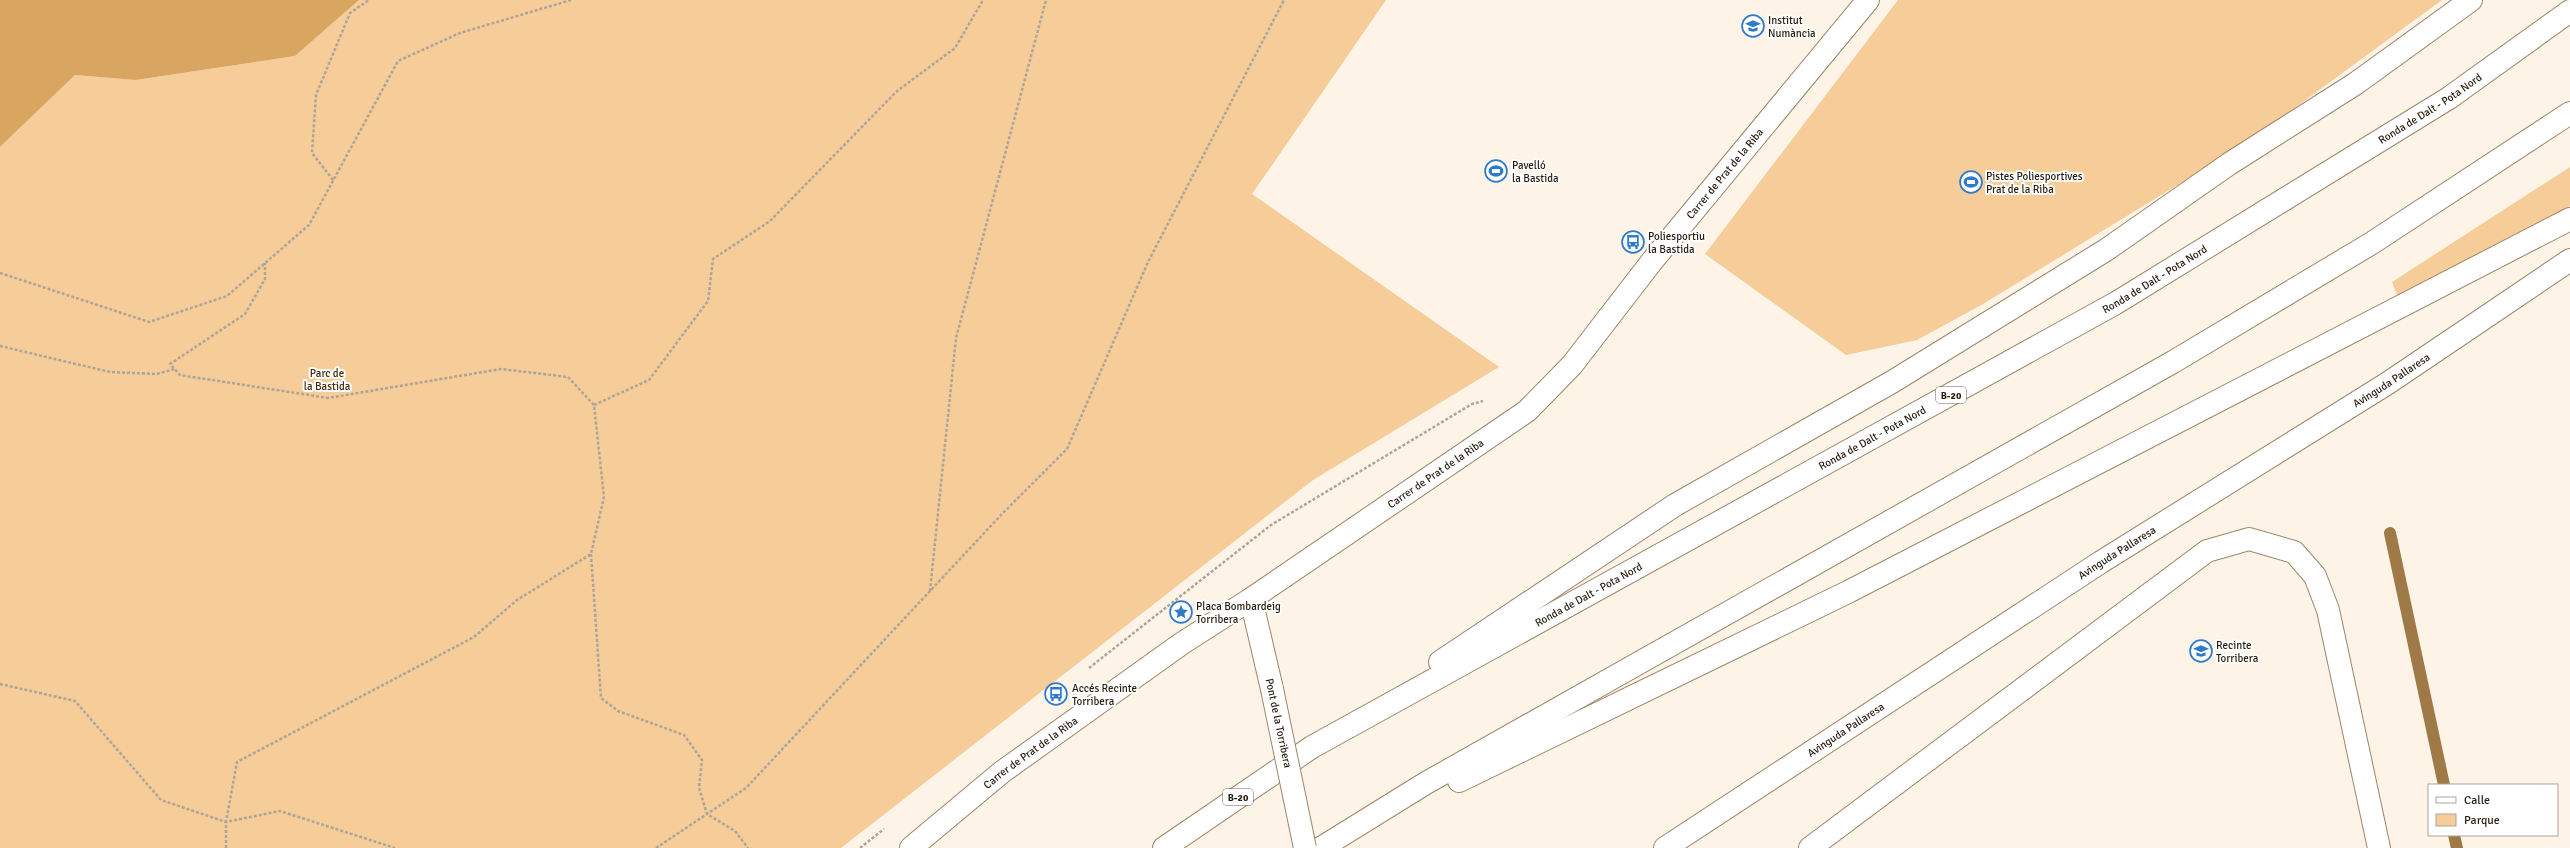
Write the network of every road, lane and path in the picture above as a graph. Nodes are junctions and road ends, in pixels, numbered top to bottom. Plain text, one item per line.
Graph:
1 (370, 0) edge
2 (571, 0) edge
3 (983, 0) edge
4 (1046, 0) edge
5 (1284, 0) edge
6 (1868, 0) edge
7 (2471, 0) edge
8 (2570, 11) edge
9 (2570, 113) edge
10 (333, 180) junction
11 (2570, 219) edge
12 (2570, 260) edge
13 (265, 263) junction
14 (0, 273) edge
15 (0, 346) edge
16 (174, 369) junction
17 (1485, 401) dead end
18 (594, 405) junction
19 (591, 554) junction
20 (930, 591) junction
21 (1251, 599) junction
22 (1084, 672) dead end
23 (0, 684) edge
24 (1312, 746) junction
25 (707, 814) junction
26 (226, 822) junction
27 (885, 828) dead end
28 (1325, 846) edge
29 (226, 848) edge
30 (396, 848) edge
31 (656, 848) edge
32 (748, 848) edge
33 (860, 848) edge
34 (911, 848) edge
35 (1164, 848) edge
36 (1305, 848) edge
37 (1665, 848) edge
38 (1810, 848) edge
39 (2379, 848) edge

1 - 10 path
2 - 10 path
3 - 18 path
4 - 20 path
5 - 20 path
6 - 21 main road, Carrer de Prat de la Riba
7 - 24 main road
8 - 24 main road, Ronda de Dalt - Pota Nord / B-20
9 - 28 main road
10 - 13 path
11 - 28 main road
12 - 37 main road, Avinguda Pallaresa
13 - 14 path
13 - 16 path
15 - 16 path
16 - 18 path
17 - 22 path
18 - 19 path
19 - 25 path
19 - 26 path
20 - 25 path
21 - 34 main road, Carrer de Prat de la Riba
21 - 36 main road, Pont de la Torribera, bridge
23 - 26 path
24 - 35 main road, Ronda de Dalt - Pota Nord / B-20
25 - 31 path
25 - 32 path
26 - 29 path
26 - 30 path
27 - 33 path
38 - 39 main road

